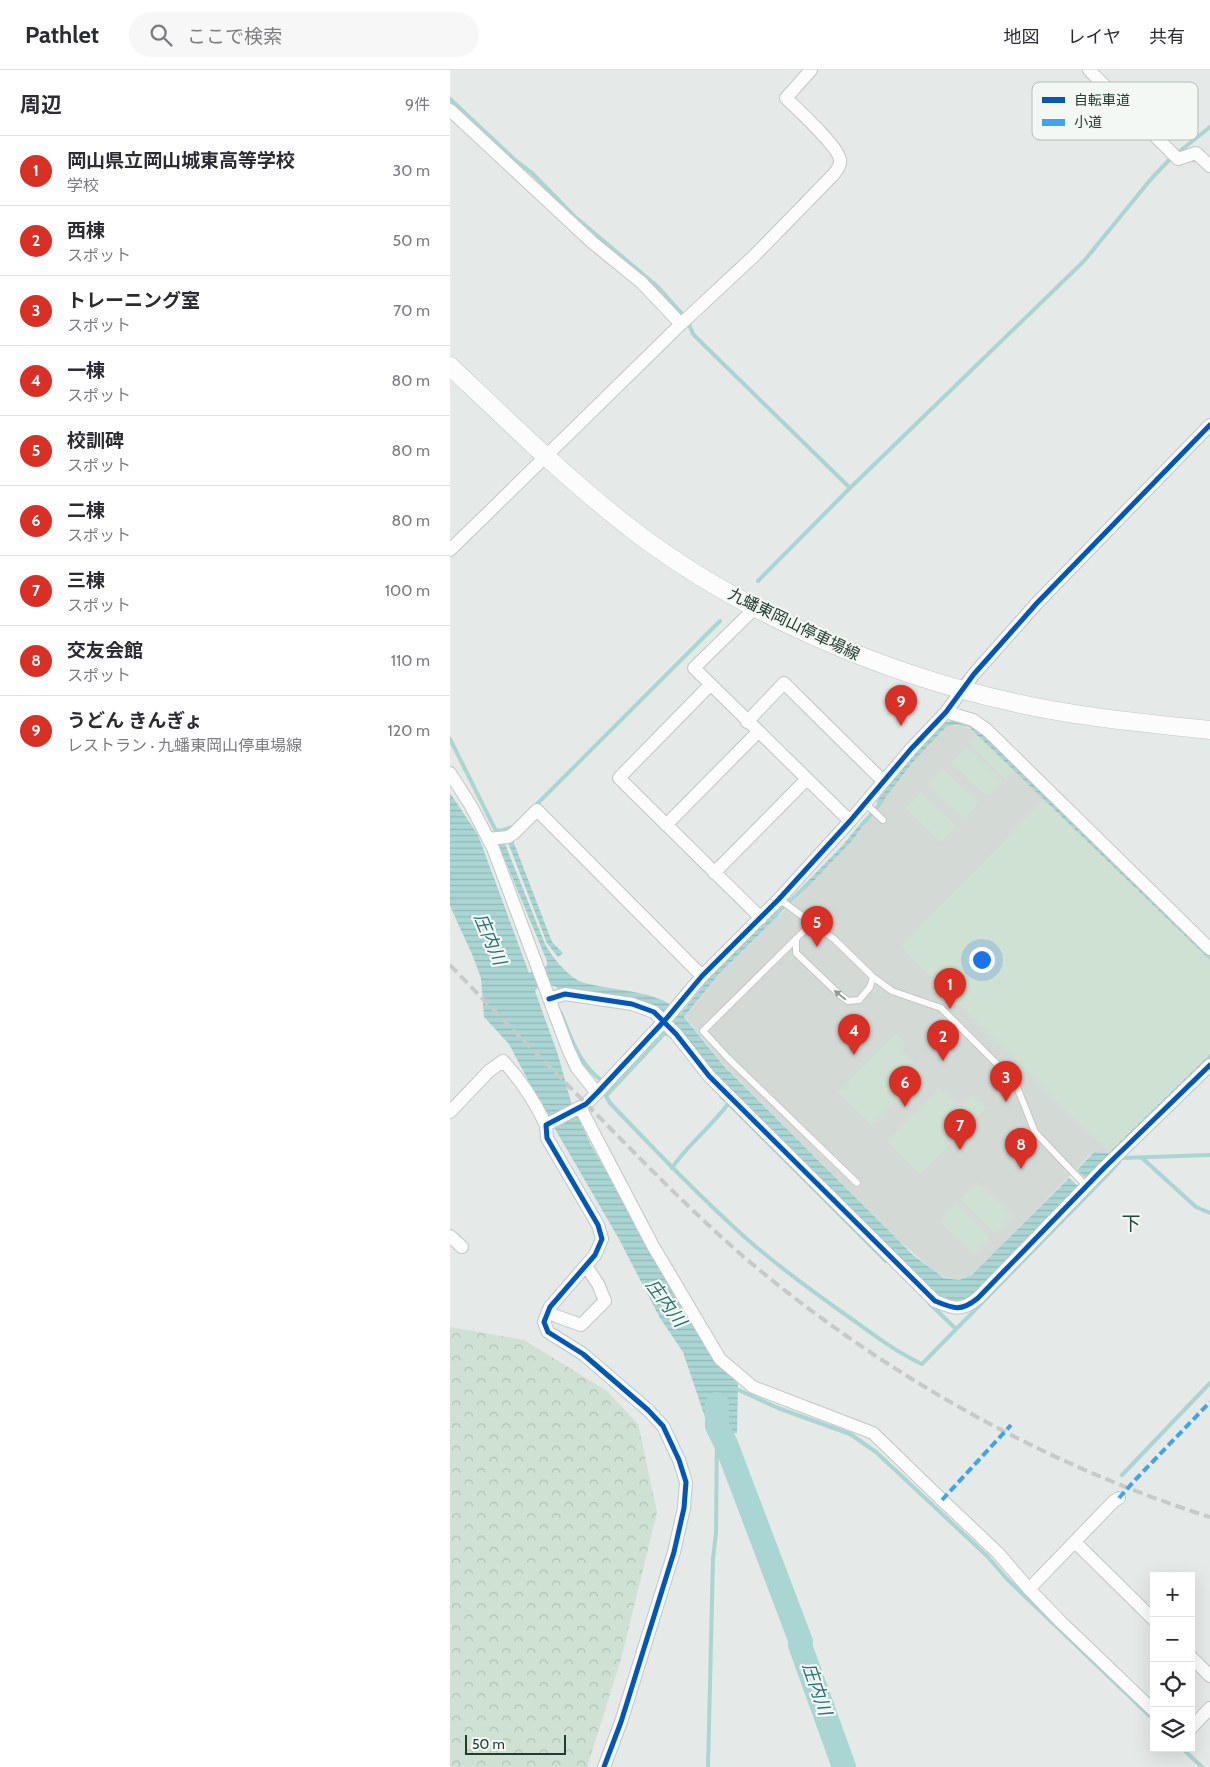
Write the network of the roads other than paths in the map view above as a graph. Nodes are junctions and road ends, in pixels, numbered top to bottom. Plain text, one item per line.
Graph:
1 (811, 70) edge
2 (1089, 70) edge
3 (1101, 82) edge
4 (450, 110) edge
5 (1160, 140) edge
6 (1210, 166) edge
7 (685, 320) junction
8 (450, 366) edge
9 (1210, 425) edge
10 (545, 457) junction
11 (450, 550) edge
12 (755, 608) junction
13 (710, 685) junction
14 (962, 690) junction
15 (946, 712) junction
16 (747, 722) junction
17 (1210, 729) edge
18 (758, 732) junction
19 (450, 773) edge
20 (807, 779) junction
21 (883, 781) junction
22 (867, 806) junction
23 (883, 820) dead end
24 (850, 821) junction
25 (666, 825) junction
26 (494, 838) junction
27 (714, 873) junction
28 (783, 902) junction
29 (761, 918) junction
30 (812, 923) junction
31 (796, 939) junction
32 (1210, 950) edge
33 (702, 976) junction
34 (873, 977) junction
35 (551, 996) junction
36 (665, 1020) junction
37 (1210, 1065) edge
38 (597, 1093) junction
39 (578, 1108) junction
40 (450, 1112) edge
41 (548, 1124) junction
42 (857, 1183) dead end
43 (1084, 1185) junction
44 (450, 1236) edge
45 (462, 1247) dead end
46 (586, 1266) junction
47 (548, 1311) junction
48 (1119, 1498) dead end
49 (1075, 1542) junction
50 (1029, 1589) junction
51 (1151, 1617) edge
52 (1195, 1661) edge
53 (1210, 1676) edge
54 (1150, 1707) edge
55 (1210, 1708) edge
56 (1195, 1724) edge
57 (604, 1767) edge

1 - 7 street
2 - 3 street
4 - 7 street
5 - 6 street
7 - 10 street
8 - 10 main road, 九蟠東岡山停車場線
9 - 14 street
10 - 11 street
10 - 12 main road, 九蟠東岡山停車場線
12 - 13 street
12 - 14 main road, 九蟠東岡山停車場線
13 - 16 street
13 - 25 street
14 - 15 street
14 - 17 main road, 九蟠東岡山停車場線
15 - 21 street
15 - 32 street
16 - 18 street
16 - 21 street
18 - 20 street
18 - 25 street
19 - 26 street
20 - 24 street
20 - 27 street
21 - 22 street
22 - 23 lane
22 - 24 street
24 - 28 street
25 - 27 street
26 - 33 street
26 - 35 street
27 - 29 street
28 - 29 street
28 - 30 lane
29 - 33 street
30 - 31 lane
30 - 34 lane
34 -> 31 lane
31 - 42 lane
33 - 36 street
34 - 43 lane
35 - 36 street
35 - 38 street
36 - 38 street
36 - 43 street
37 - 43 street
38 - 39 street
39 - 41 street
39 - 50 street
40 - 41 street
41 - 46 street
44 - 45 street
46 - 47 street
46 - 47 street
47 - 57 street
48 - 49 street
49 - 50 street
49 - 51 street
50 - 54 street
52 - 53 street
55 - 56 street

